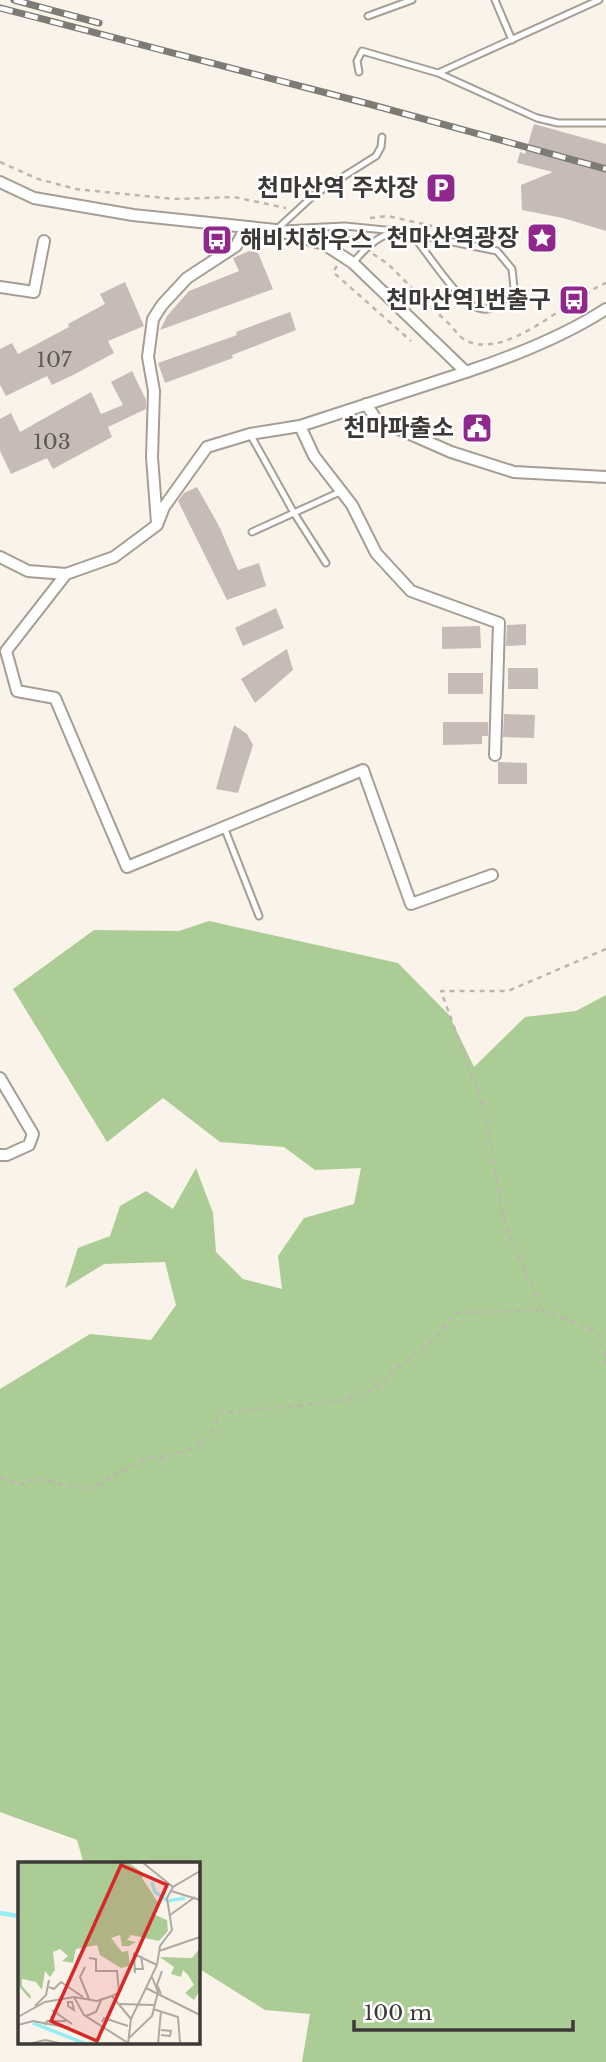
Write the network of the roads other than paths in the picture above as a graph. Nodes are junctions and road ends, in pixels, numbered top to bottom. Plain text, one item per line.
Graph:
1 (412, 0) edge
2 (495, 0) edge
3 (599, 0) edge
4 (368, 16) dead end
5 (512, 40) junction
6 (359, 72) dead end
7 (438, 73) junction
8 (606, 123) edge
9 (382, 137) dead end
10 (0, 182) edge
11 (246, 227) junction
12 (276, 229) junction
13 (395, 231) junction
14 (412, 234) junction
15 (44, 241) dead end
16 (353, 263) junction
17 (0, 287) edge
18 (606, 309) edge
19 (466, 372) junction
20 (366, 404) junction
21 (300, 426) junction
22 (250, 434) junction
23 (606, 477) edge
24 (342, 491) junction
25 (294, 513) junction
26 (157, 526) junction
27 (252, 533) dead end
28 (0, 556) edge
29 (326, 563) dead end
30 (66, 573) junction
31 (495, 755) dead end
32 (224, 827) junction
33 (492, 875) dead end
34 (259, 916) dead end
35 (0, 1078) edge
36 (0, 1155) edge

1 - 4 lane
2 - 5 lane
3 - 5 lane
5 - 7 lane
6 - 7 lane
7 - 8 lane
9 - 12 lane
10 - 11 street
11 - 12 street
11 - 26 street
12 - 13 lane
12 - 16 street
13 - 14 lane
13 - 16 lane
14 - 14 lane
15 - 17 street
16 - 19 street
18 - 19 street
19 - 20 street
20 - 21 street
20 - 23 street
21 - 22 street
21 - 24 street
22 - 25 lane
22 - 26 street
24 - 25 lane
24 - 31 street
25 - 27 lane
25 - 29 lane
26 - 30 street
28 - 30 street
30 - 32 street
32 - 33 street
32 - 34 lane
35 - 36 street

